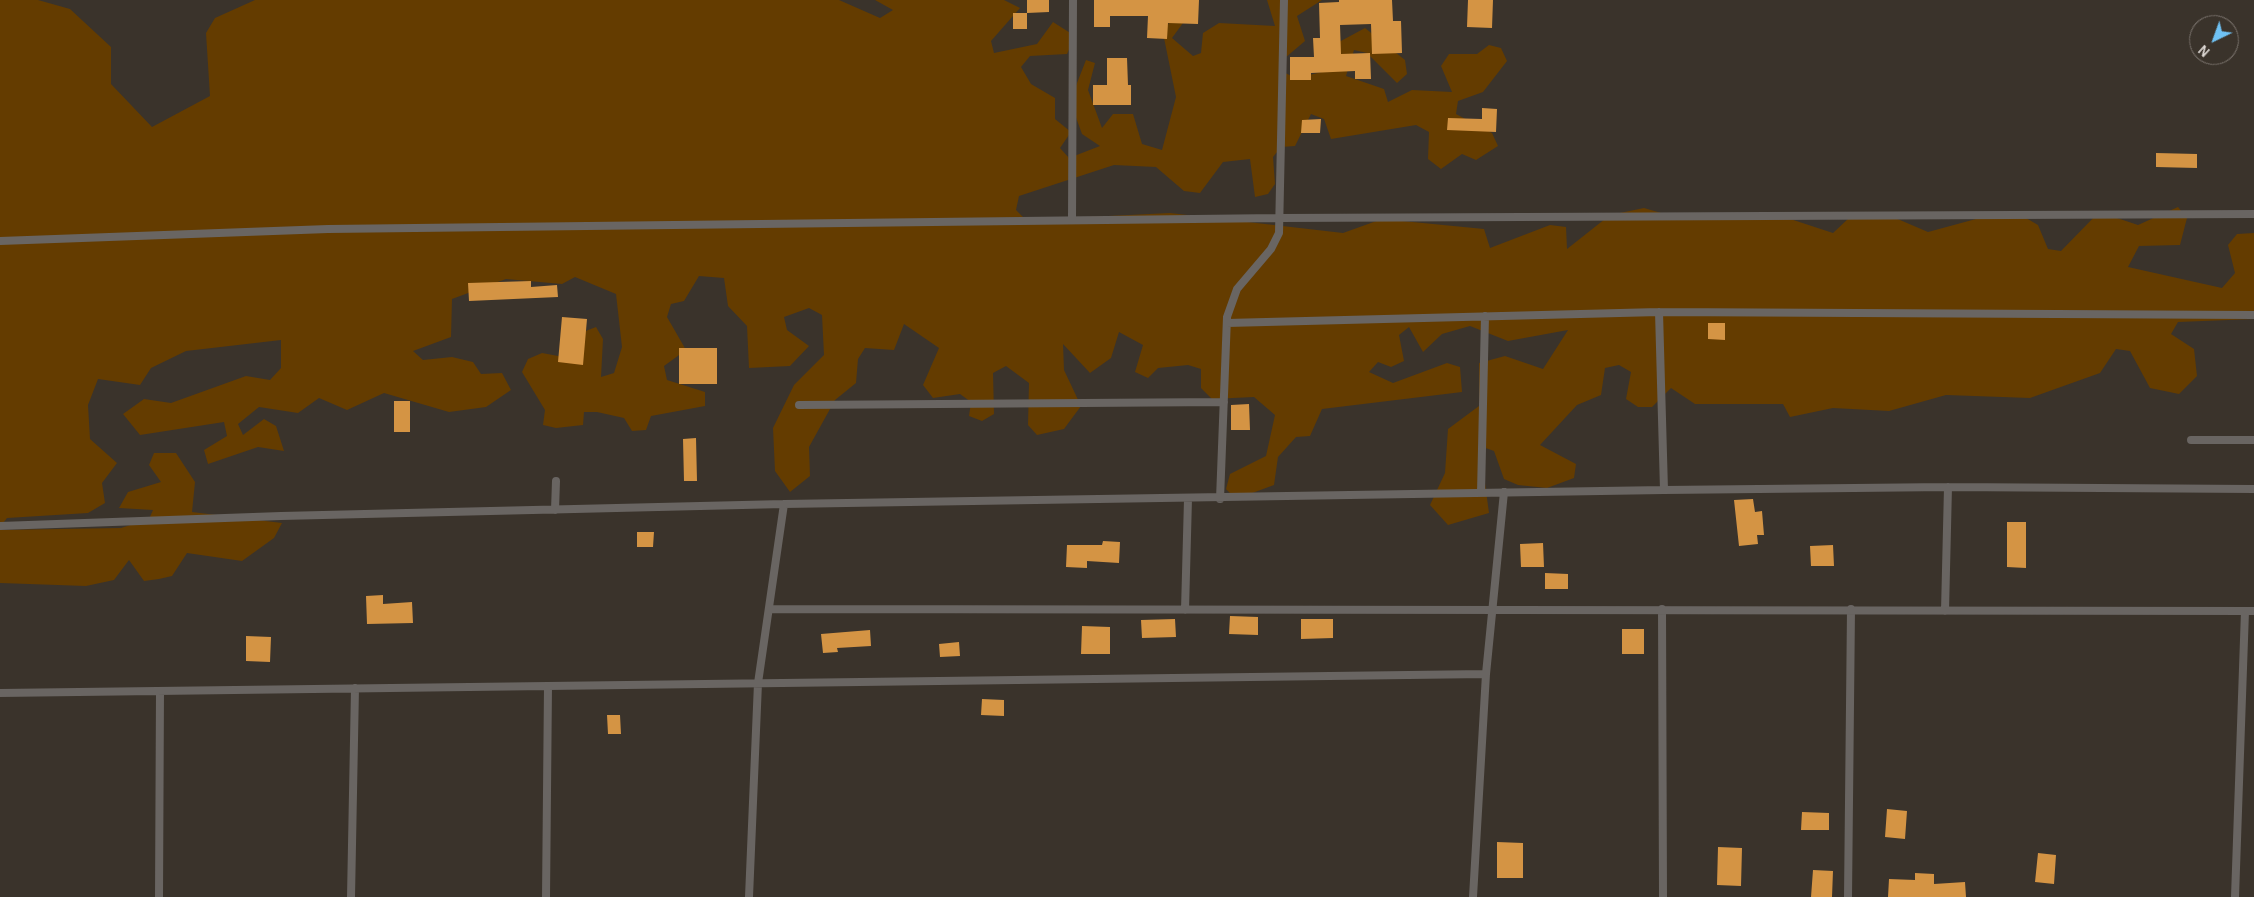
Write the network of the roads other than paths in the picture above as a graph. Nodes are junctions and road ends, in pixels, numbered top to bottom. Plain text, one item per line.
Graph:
1 (1073, 0) edge
2 (1284, 0) edge
3 (2254, 214) edge
4 (1279, 218) junction
5 (1072, 220) junction
6 (0, 241) edge
7 (1659, 312) junction
8 (2254, 315) edge
9 (1486, 316) junction
10 (1227, 323) junction
11 (1224, 402) junction
12 (799, 406) dead end
13 (2191, 440) dead end
14 (2254, 440) edge
15 (556, 481) dead end
16 (1948, 487) junction
17 (2254, 489) edge
18 (1664, 490) junction
19 (1504, 492) junction
20 (1481, 493) junction
21 (1220, 498) junction
22 (1188, 499) junction
23 (784, 504) junction
24 (555, 510) junction
25 (0, 526) edge
26 (1662, 609) junction
27 (1851, 609) junction
28 (769, 610) junction
29 (1185, 610) junction
30 (1492, 610) junction
31 (1945, 611) junction
32 (2250, 611) edge
33 (1486, 674) junction
34 (758, 683) junction
35 (548, 686) junction
36 (355, 688) junction
37 (160, 691) junction
38 (0, 693) edge
39 (159, 897) edge
40 (351, 897) edge
41 (546, 897) edge
42 (748, 897) edge
43 (1473, 897) edge
44 (1663, 897) edge
45 (1848, 897) edge
46 (2234, 897) edge

1 - 5 lane
2 - 4 lane
3 - 4 lane
4 - 5 lane
4 - 10 lane
5 - 6 lane
7 - 8 lane
7 - 9 lane
7 - 18 lane
9 - 10 lane
9 - 20 lane
10 - 11 lane
11 - 12 lane
11 - 21 lane
13 - 14 lane
15 - 24 lane
16 - 17 lane
16 - 18 lane
16 - 31 lane
18 - 19 lane
19 - 20 lane
19 - 30 lane
20 - 21 lane
21 - 22 lane
22 - 23 lane
22 - 29 lane
23 - 24 lane
23 - 28 lane
24 - 25 lane
26 - 27 lane
26 - 30 lane
26 - 44 lane
27 - 31 lane
27 - 45 lane
28 - 29 lane
28 - 34 lane
29 - 30 lane
30 - 33 lane
31 - 32 lane
32 - 46 lane
33 - 34 lane
33 - 43 lane
34 - 35 lane
34 - 42 lane
35 - 36 lane
35 - 41 lane
36 - 37 lane
36 - 40 lane
37 - 38 lane
37 - 39 lane

